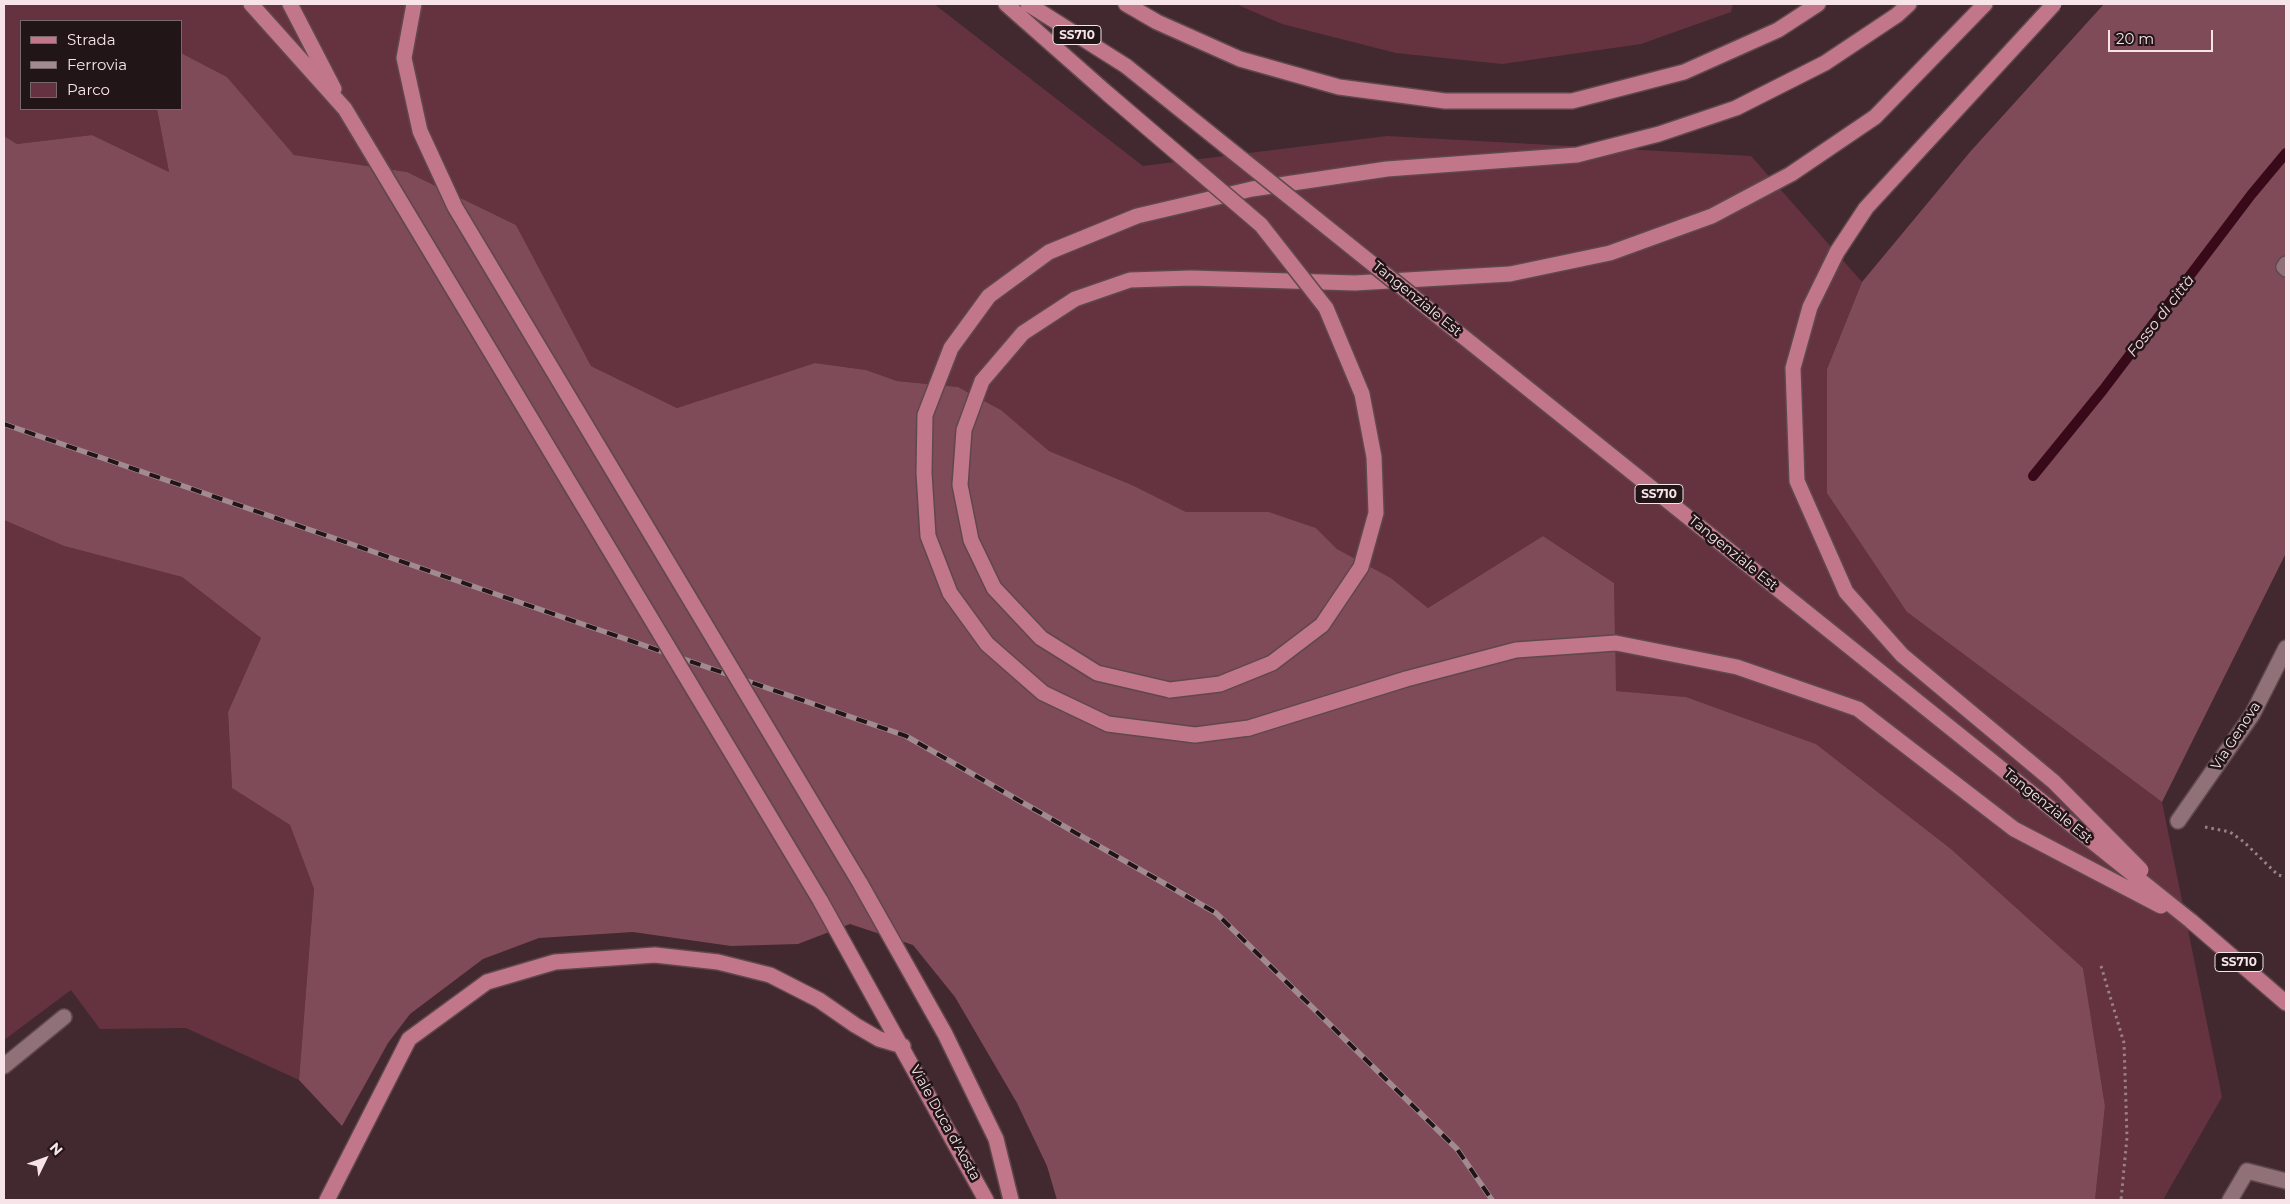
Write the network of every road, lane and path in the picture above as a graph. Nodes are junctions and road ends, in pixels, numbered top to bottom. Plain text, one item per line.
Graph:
1 (251, 4) edge
2 (290, 4) edge
3 (414, 4) edge
4 (1006, 4) edge
5 (1028, 4) edge
6 (1126, 4) edge
7 (1818, 4) edge
8 (1910, 4) edge
9 (1985, 4) edge
10 (2054, 4) edge
11 (345, 110) junction
12 (2286, 264) edge
13 (2286, 269) edge
14 (2286, 648) edge
15 (2180, 819) joint
16 (2286, 877) edge
17 (2192, 921) junction
18 (2101, 966) dead end
19 (2286, 1003) edge
20 (64, 1017) dead end
21 (903, 1046) junction
22 (4, 1066) edge
23 (2286, 1181) edge
24 (327, 1200) edge
25 (986, 1200) edge
26 (1010, 1200) edge
27 (2121, 1200) edge
28 (2230, 1200) edge

1 - 11 main road
2 - 11 main road
3 - 26 main road, bridge
4 - 9 main road, bridge
5 - 17 main road, Tangenziale Est / SS710, bridge
6 - 7 main road
8 - 17 main road, bridge
10 - 17 main road, bridge
11 - 21 main road, Viale Duca d'Aosta, bridge
12 - 13 street
14 - 15 street, Via Genova
15 - 16 path
17 - 19 main road, Tangenziale Est / SS710
18 - 27 path
20 - 22 street
21 - 24 main road
21 - 25 main road, Viale Duca d'Aosta
23 - 28 street

